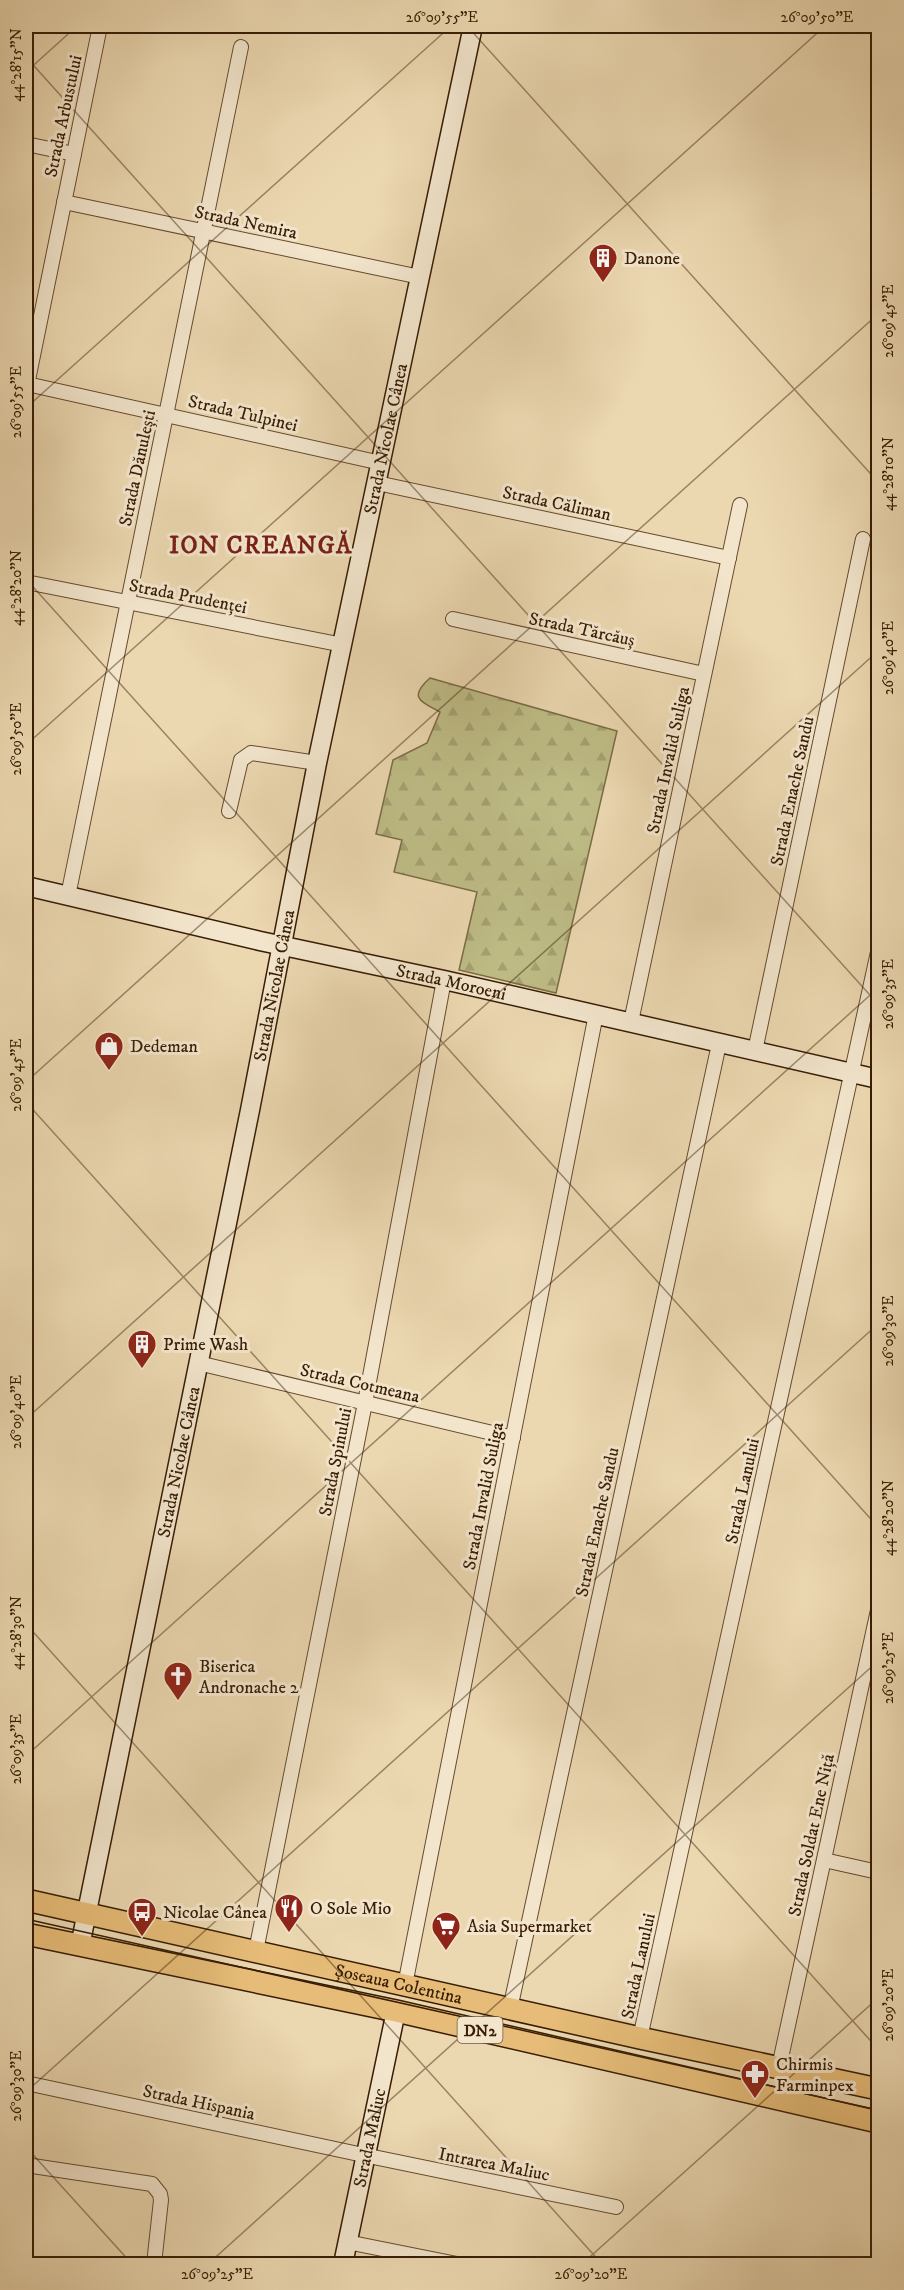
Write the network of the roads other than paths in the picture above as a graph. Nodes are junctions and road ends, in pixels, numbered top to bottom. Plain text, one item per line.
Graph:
1 (100, 26) edge
2 (472, 26) edge
3 (241, 47) dead end
4 (26, 144) edge
5 (74, 154) junction
6 (64, 202) junction
7 (203, 232) junction
8 (420, 277) junction
9 (26, 387) edge
10 (166, 414) junction
11 (381, 463) junction
12 (377, 483) junction
13 (740, 505) dead end
14 (863, 538) dead end
15 (729, 558) junction
16 (26, 582) edge
17 (128, 602) junction
18 (453, 620) dead end
19 (343, 645) junction
20 (704, 674) junction
21 (317, 763) junction
22 (229, 811) dead end
23 (26, 886) edge
24 (68, 896) junction
25 (281, 946) junction
26 (879, 952) edge
27 (444, 980) junction
28 (596, 1014) junction
29 (631, 1022) junction
30 (719, 1044) junction
31 (755, 1051) junction
32 (852, 1073) junction
33 (879, 1079) edge
34 (198, 1364) junction
35 (365, 1403) junction
36 (513, 1438) junction
37 (879, 1610) edge
38 (824, 1860) junction
39 (879, 1872) edge
40 (26, 1899) edge
41 (86, 1912) junction
42 (26, 1934) edge
43 (80, 1946) junction
44 (256, 1951) junction
45 (405, 1985) junction
46 (510, 2008) junction
47 (396, 2011) junction
48 (640, 2038) junction
49 (779, 2067) junction
50 (26, 2083) edge
51 (879, 2089) edge
52 (879, 2122) edge
53 (365, 2156) junction
54 (26, 2165) edge
55 (616, 2207) dead end
56 (347, 2242) junction
57 (154, 2265) edge
58 (343, 2265) edge
59 (457, 2265) edge

1 - 5 street, Strada Arbustului
2 - 8 street, Strada Nicolae Cânea
3 - 7 street, Strada Dănulești
4 - 5 street
5 - 6 street, Strada Arbustului
6 - 7 street, Strada Nemira
6 - 9 street, Strada Arbustului
7 - 8 street, Strada Nemira
7 - 10 street, Strada Dănulești
8 - 11 street, Strada Nicolae Cânea
9 - 10 street, Strada Tulpinei
10 - 11 street, Strada Tulpinei
10 - 17 street, Strada Dănulești
11 - 12 street, Strada Nicolae Cânea
12 - 15 street, Strada Căliman
12 - 19 street, Strada Nicolae Cânea
13 - 15 street, Strada Invalid Suliga
14 - 31 street, Strada Enache Sandu
15 - 20 street, Strada Invalid Suliga
16 - 17 street, Strada Prudenței
17 - 19 street, Strada Prudenței
17 - 24 street, Strada Dănulești
18 - 20 street, Strada Tărcăuș
19 - 21 street, Strada Nicolae Cânea
20 - 29 street, Strada Invalid Suliga
21 - 22 street
21 - 25 street, Strada Nicolae Cânea
23 - 24 street, Strada Moroeni
24 - 25 street, Strada Moroeni
25 - 27 street, Strada Moroeni
25 - 34 street, Strada Nicolae Cânea
26 - 32 street, Strada Lanului
27 - 28 street, Strada Moroeni
27 - 35 street, Strada Spinului
28 - 29 street, Strada Moroeni
28 - 36 street, Strada Invalid Suliga
29 - 30 street, Strada Moroeni
30 - 31 street, Strada Moroeni
30 - 46 street, Strada Enache Sandu
31 - 32 street, Strada Moroeni
32 - 33 street, Strada Moroeni
32 - 48 street, Strada Lanului
34 - 35 street, Strada Cotmeana
34 - 41 street, Strada Nicolae Cânea
35 - 36 street, Strada Cotmeana
35 - 44 street, Strada Spinului
36 - 45 street, Strada Invalid Suliga
37 - 38 street, Strada Soldat Ene Niță
38 - 39 street
38 - 49 street, Strada Soldat Ene Niță
40 - 41 main road, Șoseaua Colentina / DN2
41 - 43 street, Strada Nicolae Cânea
41 - 44 main road, Șoseaua Colentina / DN2
42 - 43 main road, Șoseaua Colentina / DN2
43 - 47 main road, Șoseaua Colentina / DN2
44 - 45 main road, Șoseaua Colentina / DN2
45 - 46 main road, Șoseaua Colentina / DN2
46 - 48 main road, Șoseaua Colentina / DN2
47 - 52 main road, Șoseaua Colentina / DN2
47 - 53 street, Strada Maliuc
48 - 49 main road, Șoseaua Colentina / DN2
49 - 51 main road, Șoseaua Colentina / DN2
50 - 53 street, Strada Hispania
53 - 55 street, Intrarea Maliuc
53 - 56 street, Strada Maliuc
54 - 57 street
56 - 58 street, Strada Maliuc
56 - 59 street

